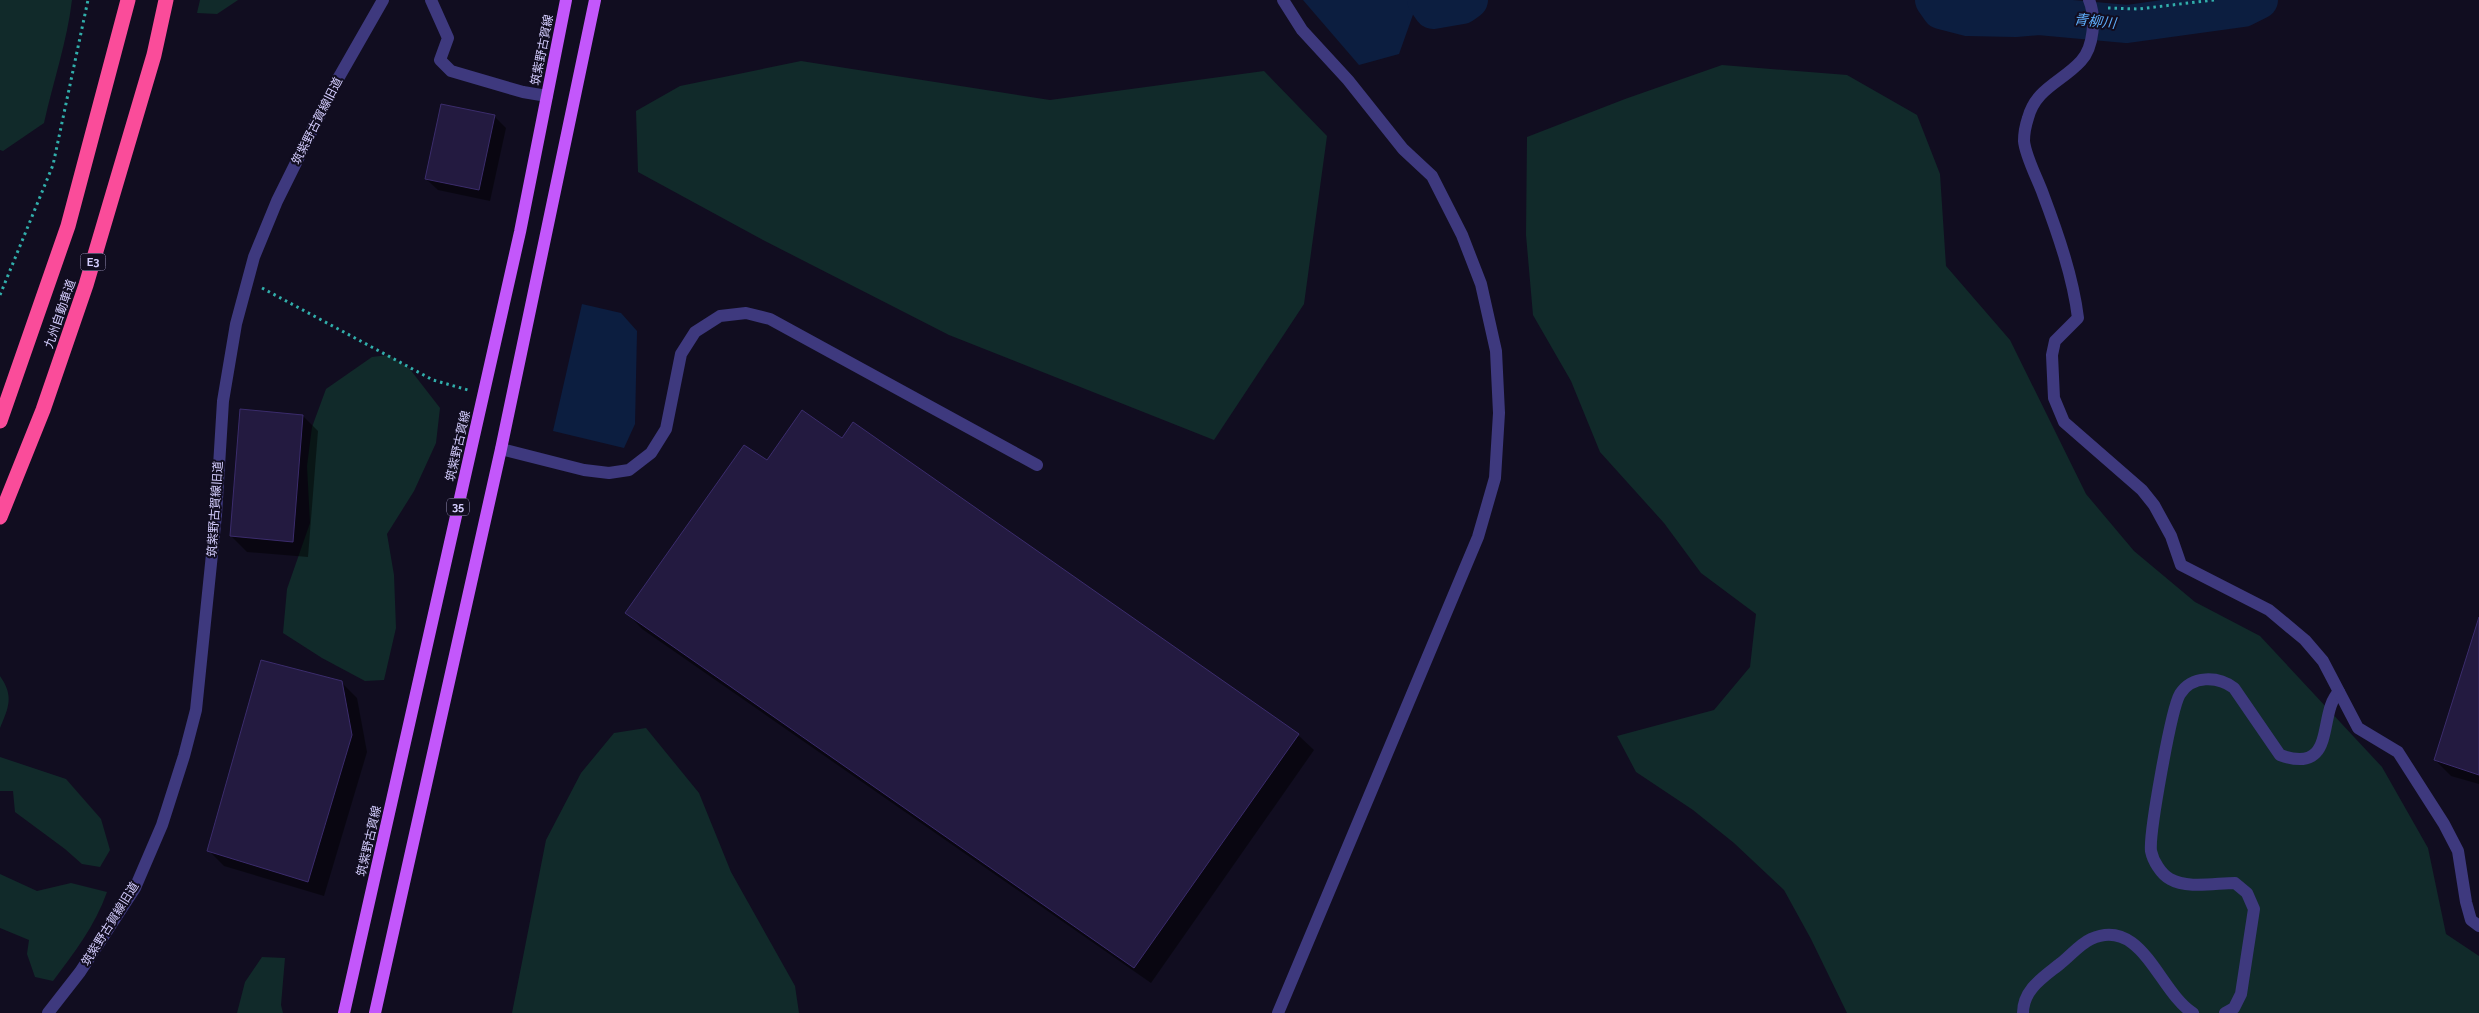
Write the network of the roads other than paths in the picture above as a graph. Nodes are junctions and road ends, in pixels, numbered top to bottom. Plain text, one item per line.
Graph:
1 (128, 0) edge
2 (166, 0) edge
3 (383, 0) edge
4 (431, 0) edge
5 (566, 0) edge
6 (595, 0) edge
7 (1283, 0) edge
8 (2090, 4) edge
9 (547, 96) junction
10 (0, 421) edge
11 (501, 449) junction
12 (1037, 465) dead end
13 (0, 517) edge
14 (2339, 692) junction
15 (2479, 926) edge
16 (48, 1013) edge
17 (344, 1013) edge
18 (375, 1013) edge
19 (1278, 1013) edge
20 (2023, 1013) edge
21 (2193, 1013) edge
22 (2225, 1013) edge

1 - 10 highway, 九州自動車道
2 - 13 highway, 九州自動車道 / E3
3 - 16 street, 筑紫野古賀線旧道
4 - 9 street
5 - 9 main road, 筑紫野古賀線 / 35
6 - 11 main road, 35
7 - 19 street
8 - 14 street
9 - 17 main road, 筑紫野古賀線 / 35
11 - 12 street
11 - 18 main road, 35
14 - 15 street
14 - 22 street
20 - 21 street

